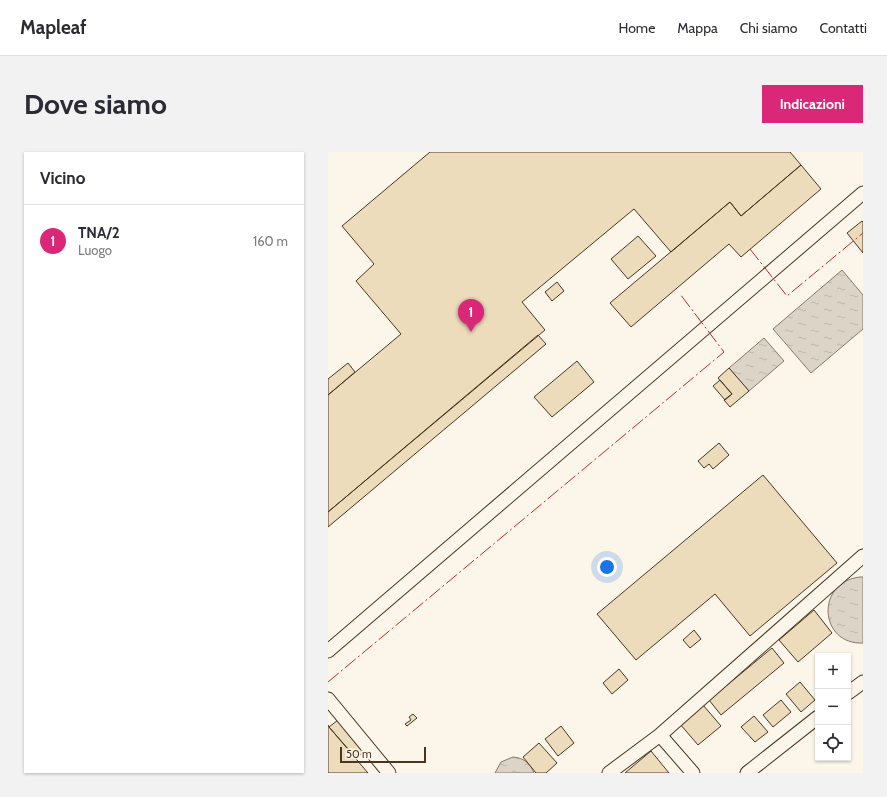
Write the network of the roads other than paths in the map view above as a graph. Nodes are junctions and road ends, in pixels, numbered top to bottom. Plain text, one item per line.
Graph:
1 (863, 193) edge
2 (863, 556) edge
3 (328, 651) edge
4 (863, 682) edge
5 (851, 692) edge
6 (328, 699) edge
7 (815, 719) edge
8 (660, 736) junction
9 (389, 773) edge
10 (609, 773) edge
11 (693, 773) edge
12 (747, 773) edge

1 - 3 lane
2 - 8 lane
4 - 5 lane
6 - 9 lane
7 - 12 lane
8 - 10 lane
8 - 11 lane

